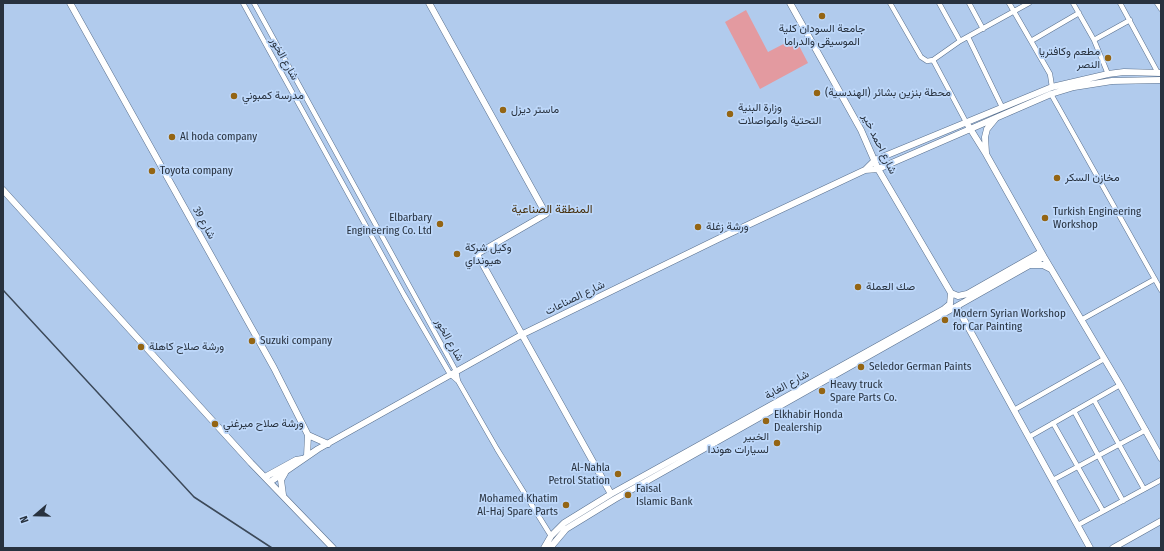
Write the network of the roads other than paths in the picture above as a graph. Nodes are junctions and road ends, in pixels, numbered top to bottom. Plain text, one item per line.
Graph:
1 (70, 3) edge
2 (243, 3) edge
3 (254, 3) edge
4 (428, 3) edge
5 (790, 3) edge
6 (890, 3) edge
7 (939, 3) edge
8 (969, 3) edge
9 (1009, 3) edge
10 (1030, 3) edge
11 (1073, 3) edge
12 (1120, 3) edge
13 (1157, 3) edge
14 (1161, 9) edge
15 (1014, 12) junction
16 (1079, 12) junction
17 (1130, 20) junction
18 (983, 29) junction
19 (968, 38) junction
20 (1094, 40) junction
21 (960, 41) junction
22 (1030, 41) junction
23 (933, 60) junction
24 (1160, 73) edge
25 (1108, 74) junction
26 (297, 80) junction
27 (1161, 80) edge
28 (288, 85) junction
29 (1052, 87) junction
30 (1051, 94) junction
31 (1002, 108) junction
32 (997, 117) junction
33 (966, 122) junction
34 (970, 128) junction
35 (986, 154) junction
36 (875, 160) junction
37 (878, 169) junction
38 (865, 170) junction
39 (3, 190) edge
40 (391, 252) junction
41 (1043, 255) junction
42 (382, 257) junction
43 (1030, 265) junction
44 (1051, 269) junction
45 (1155, 279) junction
46 (995, 282) junction
47 (1161, 290) edge
48 (951, 293) junction
49 (957, 307) junction
50 (1081, 320) junction
51 (523, 334) junction
52 (1104, 359) junction
53 (453, 373) junction
54 (1120, 385) junction
55 (1094, 400) junction
56 (1014, 410) junction
57 (1074, 411) junction
58 (1053, 423) junction
59 (1146, 430) junction
60 (308, 435) junction
61 (1029, 437) junction
62 (328, 444) junction
63 (1120, 444) junction
64 (1099, 455) junction
65 (305, 458) junction
66 (1161, 458) edge
67 (1078, 466) junction
68 (289, 469) junction
69 (267, 479) junction
70 (1053, 480) junction
71 (1161, 480) edge
72 (1144, 488) junction
73 (611, 494) junction
74 (284, 496) junction
75 (1123, 500) junction
76 (1103, 512) junction
77 (1161, 520) edge
78 (1078, 525) junction
79 (551, 536) junction
80 (333, 548) edge
81 (544, 548) edge
82 (550, 548) edge
83 (1090, 548) edge
84 (1115, 548) edge

1 - 60 street, شارع 39
2 - 28 street, شارع الخور
3 - 26 street, شارع الخور
4 - 51 street
5 - 36 street, شارع احمد خير
6 - 23 street
7 - 21 street
8 - 18 street
9 - 15 street
10 - 15 street
11 - 16 street
12 - 17 street
13 - 14 street
15 - 18 street
15 - 22 street
16 - 20 street
16 - 22 street
17 - 20 street
17 - 24 street
18 - 19 street
19 - 21 street
19 - 31 street
20 - 25 street
21 - 23 street
22 - 29 street
23 - 33 street
24 - 25 street
25 - 29 street
26 - 28 street
26 - 40 street, شارع الخور
27 - 30 street
28 - 42 street, شارع الخور
29 - 31 street
30 - 32 street
30 - 45 street
31 - 33 street
32 - 34 street
32 - 35 street
33 - 34 street
33 - 36 street
34 - 35 street
34 - 37 street
35 - 41 street
36 - 37 street, شارع احمد خير
36 - 38 street
37 - 38 street
37 - 48 street, شارع احمد خير
38 - 51 street, شارع الصناعات
39 - 69 street
40 - 42 street
40 - 53 street, شارع الخور
41 - 43 street, شارع الغابة
41 - 44 street
41 - 46 street, شارع الغابة
42 - 53 street, شارع الخور
43 - 44 street
43 - 46 street, شارع الغابة
44 - 50 street
45 - 47 street
45 - 50 street
46 - 48 street, شارع الغابة
46 - 49 street, شارع الغابة
48 - 73 street, شارع الغابة
49 - 56 street
49 - 82 street, شارع الغابة
50 - 52 street
51 - 53 street, شارع الصناعات
51 - 73 street
52 - 54 street
52 - 56 street
53 - 62 street, شارع الصناعات
53 - 79 street, شارع الخور
54 - 55 street
54 - 59 street
55 - 57 street
55 - 63 street
56 - 61 street
57 - 58 street
57 - 64 street
58 - 61 street
58 - 67 street
59 - 63 street
59 - 66 street
60 - 62 street
60 - 65 street, شارع 39
61 - 70 street
62 - 65 street, شارع الصناعات
63 - 64 street
63 - 72 street
64 - 67 street
64 - 75 street
65 - 68 street
65 - 69 street
67 - 70 street
67 - 76 street
68 - 69 street
68 - 74 street
69 - 74 street
70 - 78 street
71 - 72 street
72 - 75 street
73 - 79 street, شارع الغابة
74 - 80 street
75 - 76 street
76 - 78 street
77 - 84 street
78 - 83 street
79 - 81 street, شارع الغابة

